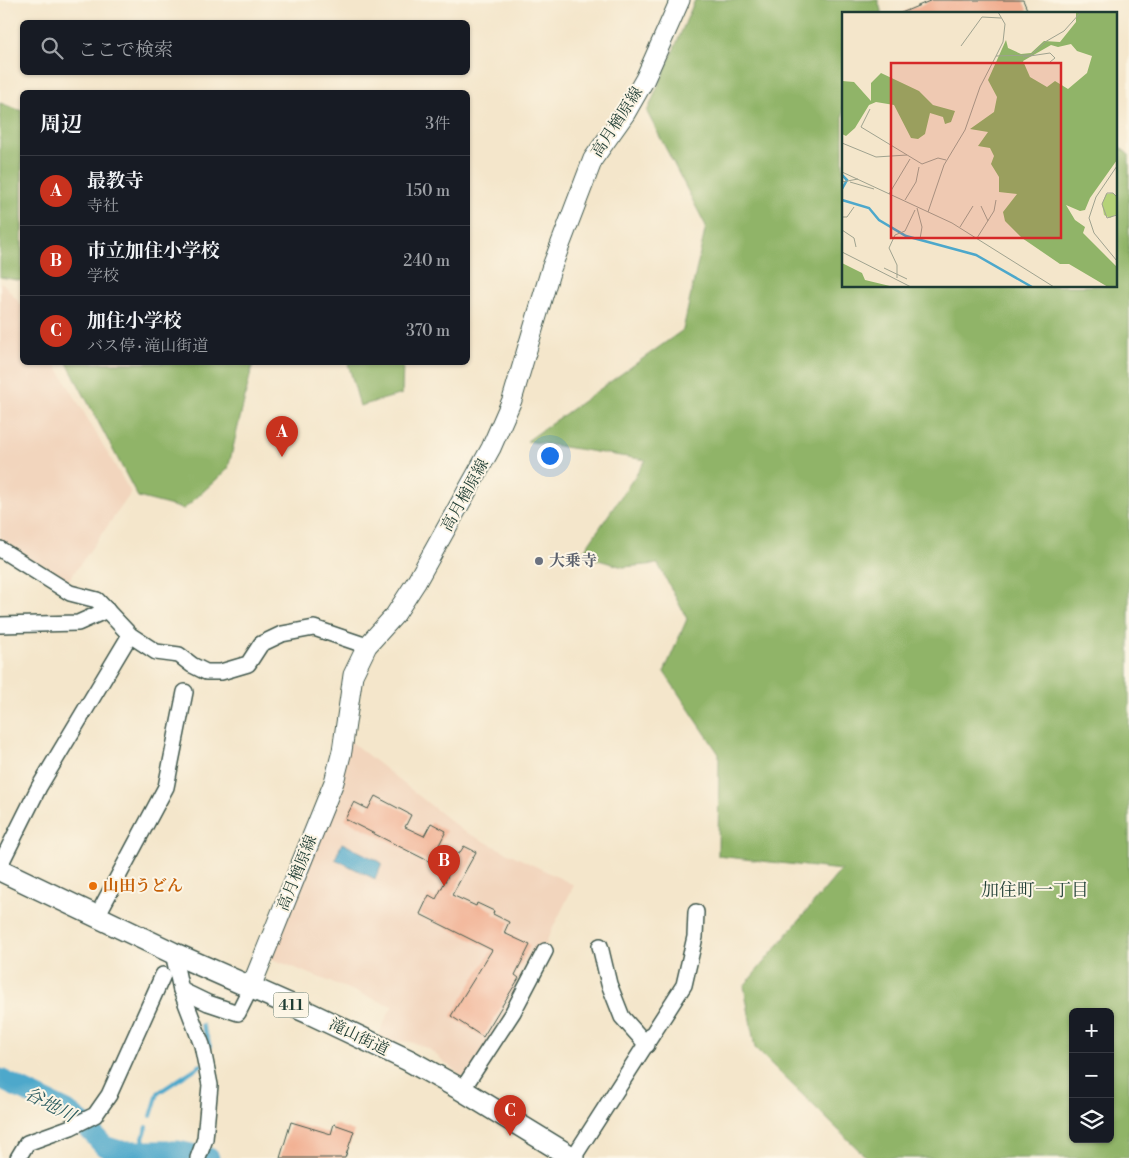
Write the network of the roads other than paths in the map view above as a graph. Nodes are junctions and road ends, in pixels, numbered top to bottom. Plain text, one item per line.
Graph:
1 (680, 0) edge
2 (0, 549) edge
3 (108, 610) junction
4 (0, 625) edge
5 (130, 635) junction
6 (367, 646) junction
7 (185, 692) dead end
8 (0, 865) edge
9 (0, 870) edge
10 (696, 912) dead end
11 (97, 916) junction
12 (600, 946) dead end
13 (545, 951) dead end
14 (173, 953) junction
15 (164, 974) dead end
16 (251, 987) junction
17 (181, 990) junction
18 (646, 1045) junction
19 (462, 1090) junction
20 (200, 1152) edge
21 (18, 1158) edge
22 (573, 1158) edge

1 - 6 main road, 高月楢原線
2 - 3 street
3 - 4 street
3 - 5 street
5 - 6 street
5 - 8 street
6 - 16 main road, 高月楢原線
7 - 11 street
9 - 11 highway, 滝山街道 / 411
10 - 18 street
11 - 14 highway, 滝山街道 / 411
12 - 18 street
13 - 19 street
14 - 16 highway, 滝山街道 / 411
14 - 17 street
15 - 21 street
16 - 17 street
16 - 19 highway, 滝山街道 / 411
17 - 20 street
18 - 22 street
19 - 22 highway, 滝山街道 / 411

